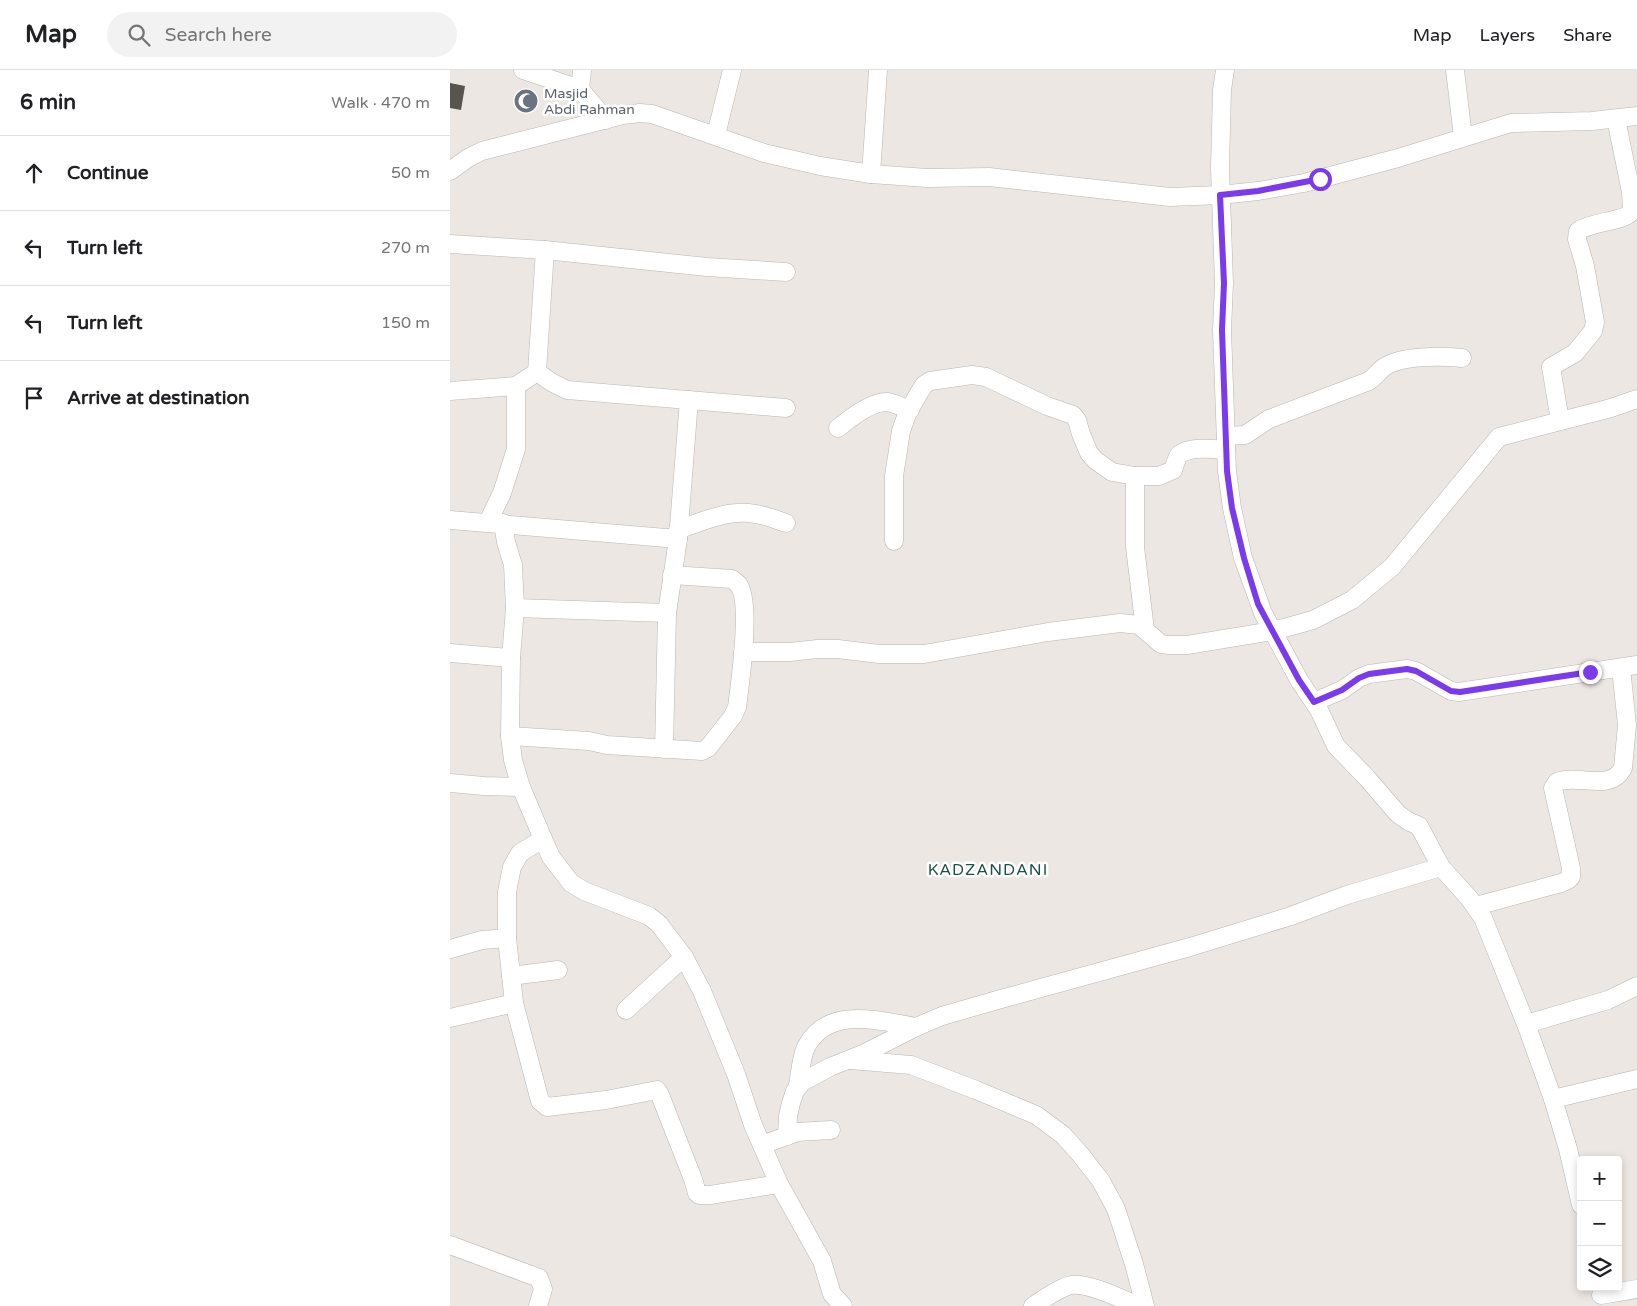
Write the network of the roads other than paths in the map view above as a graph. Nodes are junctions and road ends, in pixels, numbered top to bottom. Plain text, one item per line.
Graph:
1 (523, 70) edge
2 (582, 70) edge
3 (732, 70) edge
4 (878, 70) edge
5 (1225, 70) edge
6 (1455, 70) edge
7 (580, 89) junction
8 (1637, 116) edge
9 (1616, 119) junction
10 (606, 120) junction
11 (716, 135) junction
12 (1463, 138) junction
13 (450, 171) edge
14 (871, 174) junction
15 (1220, 195) junction
16 (450, 244) edge
17 (545, 250) junction
18 (786, 272) dead end
19 (1462, 358) dead end
20 (537, 372) junction
21 (516, 386) junction
22 (450, 391) edge
23 (1637, 399) edge
24 (689, 400) junction
25 (786, 408) dead end
26 (910, 410) junction
27 (1560, 421) junction
28 (838, 428) dead end
29 (1226, 443) junction
30 (1135, 476) junction
31 (450, 520) edge
32 (495, 522) junction
33 (786, 523) dead end
34 (678, 534) junction
35 (894, 541) dead end
36 (672, 575) junction
37 (515, 608) junction
38 (667, 613) junction
39 (1145, 630) junction
40 (1273, 631) junction
41 (743, 652) junction
42 (450, 653) edge
43 (511, 658) junction
44 (1629, 667) edge
45 (1314, 702) junction
46 (510, 736) junction
47 (664, 749) junction
48 (450, 784) edge
49 (521, 786) junction
50 (543, 839) junction
51 (1441, 867) junction
52 (1476, 906) junction
53 (507, 938) junction
54 (450, 949) edge
55 (684, 957) junction
56 (558, 970) dead end
57 (511, 976) junction
58 (1637, 986) edge
59 (514, 1002) junction
60 (626, 1010) dead end
61 (450, 1018) edge
62 (1526, 1024) junction
63 (916, 1027) junction
64 (848, 1060) junction
65 (1637, 1079) edge
66 (798, 1086) junction
67 (1553, 1099) junction
68 (831, 1130) dead end
69 (787, 1136) junction
70 (762, 1145) junction
71 (779, 1184) junction
72 (1580, 1201) edge
73 (450, 1245) edge
74 (1637, 1289) edge
75 (1601, 1296) edge
76 (839, 1305) edge
77 (538, 1306) edge
78 (1033, 1306) edge
79 (1138, 1306) edge
80 (1145, 1306) edge

1 - 7 street
2 - 7 street
3 - 11 street
4 - 14 street
5 - 15 street
6 - 12 street
7 - 10 street
8 - 9 street
9 - 12 street
9 - 27 street
10 - 11 street
10 - 13 street
11 - 14 street
12 - 15 street
14 - 15 street
15 - 29 street
16 - 17 street
17 - 18 street
17 - 20 street
19 - 29 street
20 - 21 street
20 - 24 street
21 - 22 street
21 - 32 street
23 - 27 street
24 - 25 street
24 - 34 street
26 - 28 street
26 - 30 street
26 - 35 street
27 - 40 street
29 - 30 street
29 - 40 street
30 - 39 street
31 - 32 street
32 - 34 street
32 - 37 street
33 - 34 street
34 - 36 street
36 - 38 street
36 - 41 street
37 - 38 street
37 - 43 street
38 - 47 street
39 - 40 street
39 - 41 street
40 - 45 street
41 - 47 street
42 - 43 street
43 - 46 street
44 - 45 street
44 - 52 street
45 - 51 street
46 - 47 street
46 - 49 street
48 - 49 street
49 - 50 street
50 - 53 street
50 - 55 street
51 - 52 street
51 - 63 street
52 - 62 street
53 - 54 street
53 - 57 street
55 - 60 street
55 - 70 street
56 - 57 street
57 - 59 street
58 - 62 street
59 - 61 street
59 - 71 street
62 - 67 street
63 - 64 street
63 - 66 street
64 - 66 street
64 - 80 street
65 - 67 street
66 - 69 street
67 - 72 street
68 - 69 street
69 - 70 street
70 - 71 street
71 - 76 street
73 - 77 street
74 - 75 street
78 - 79 street

